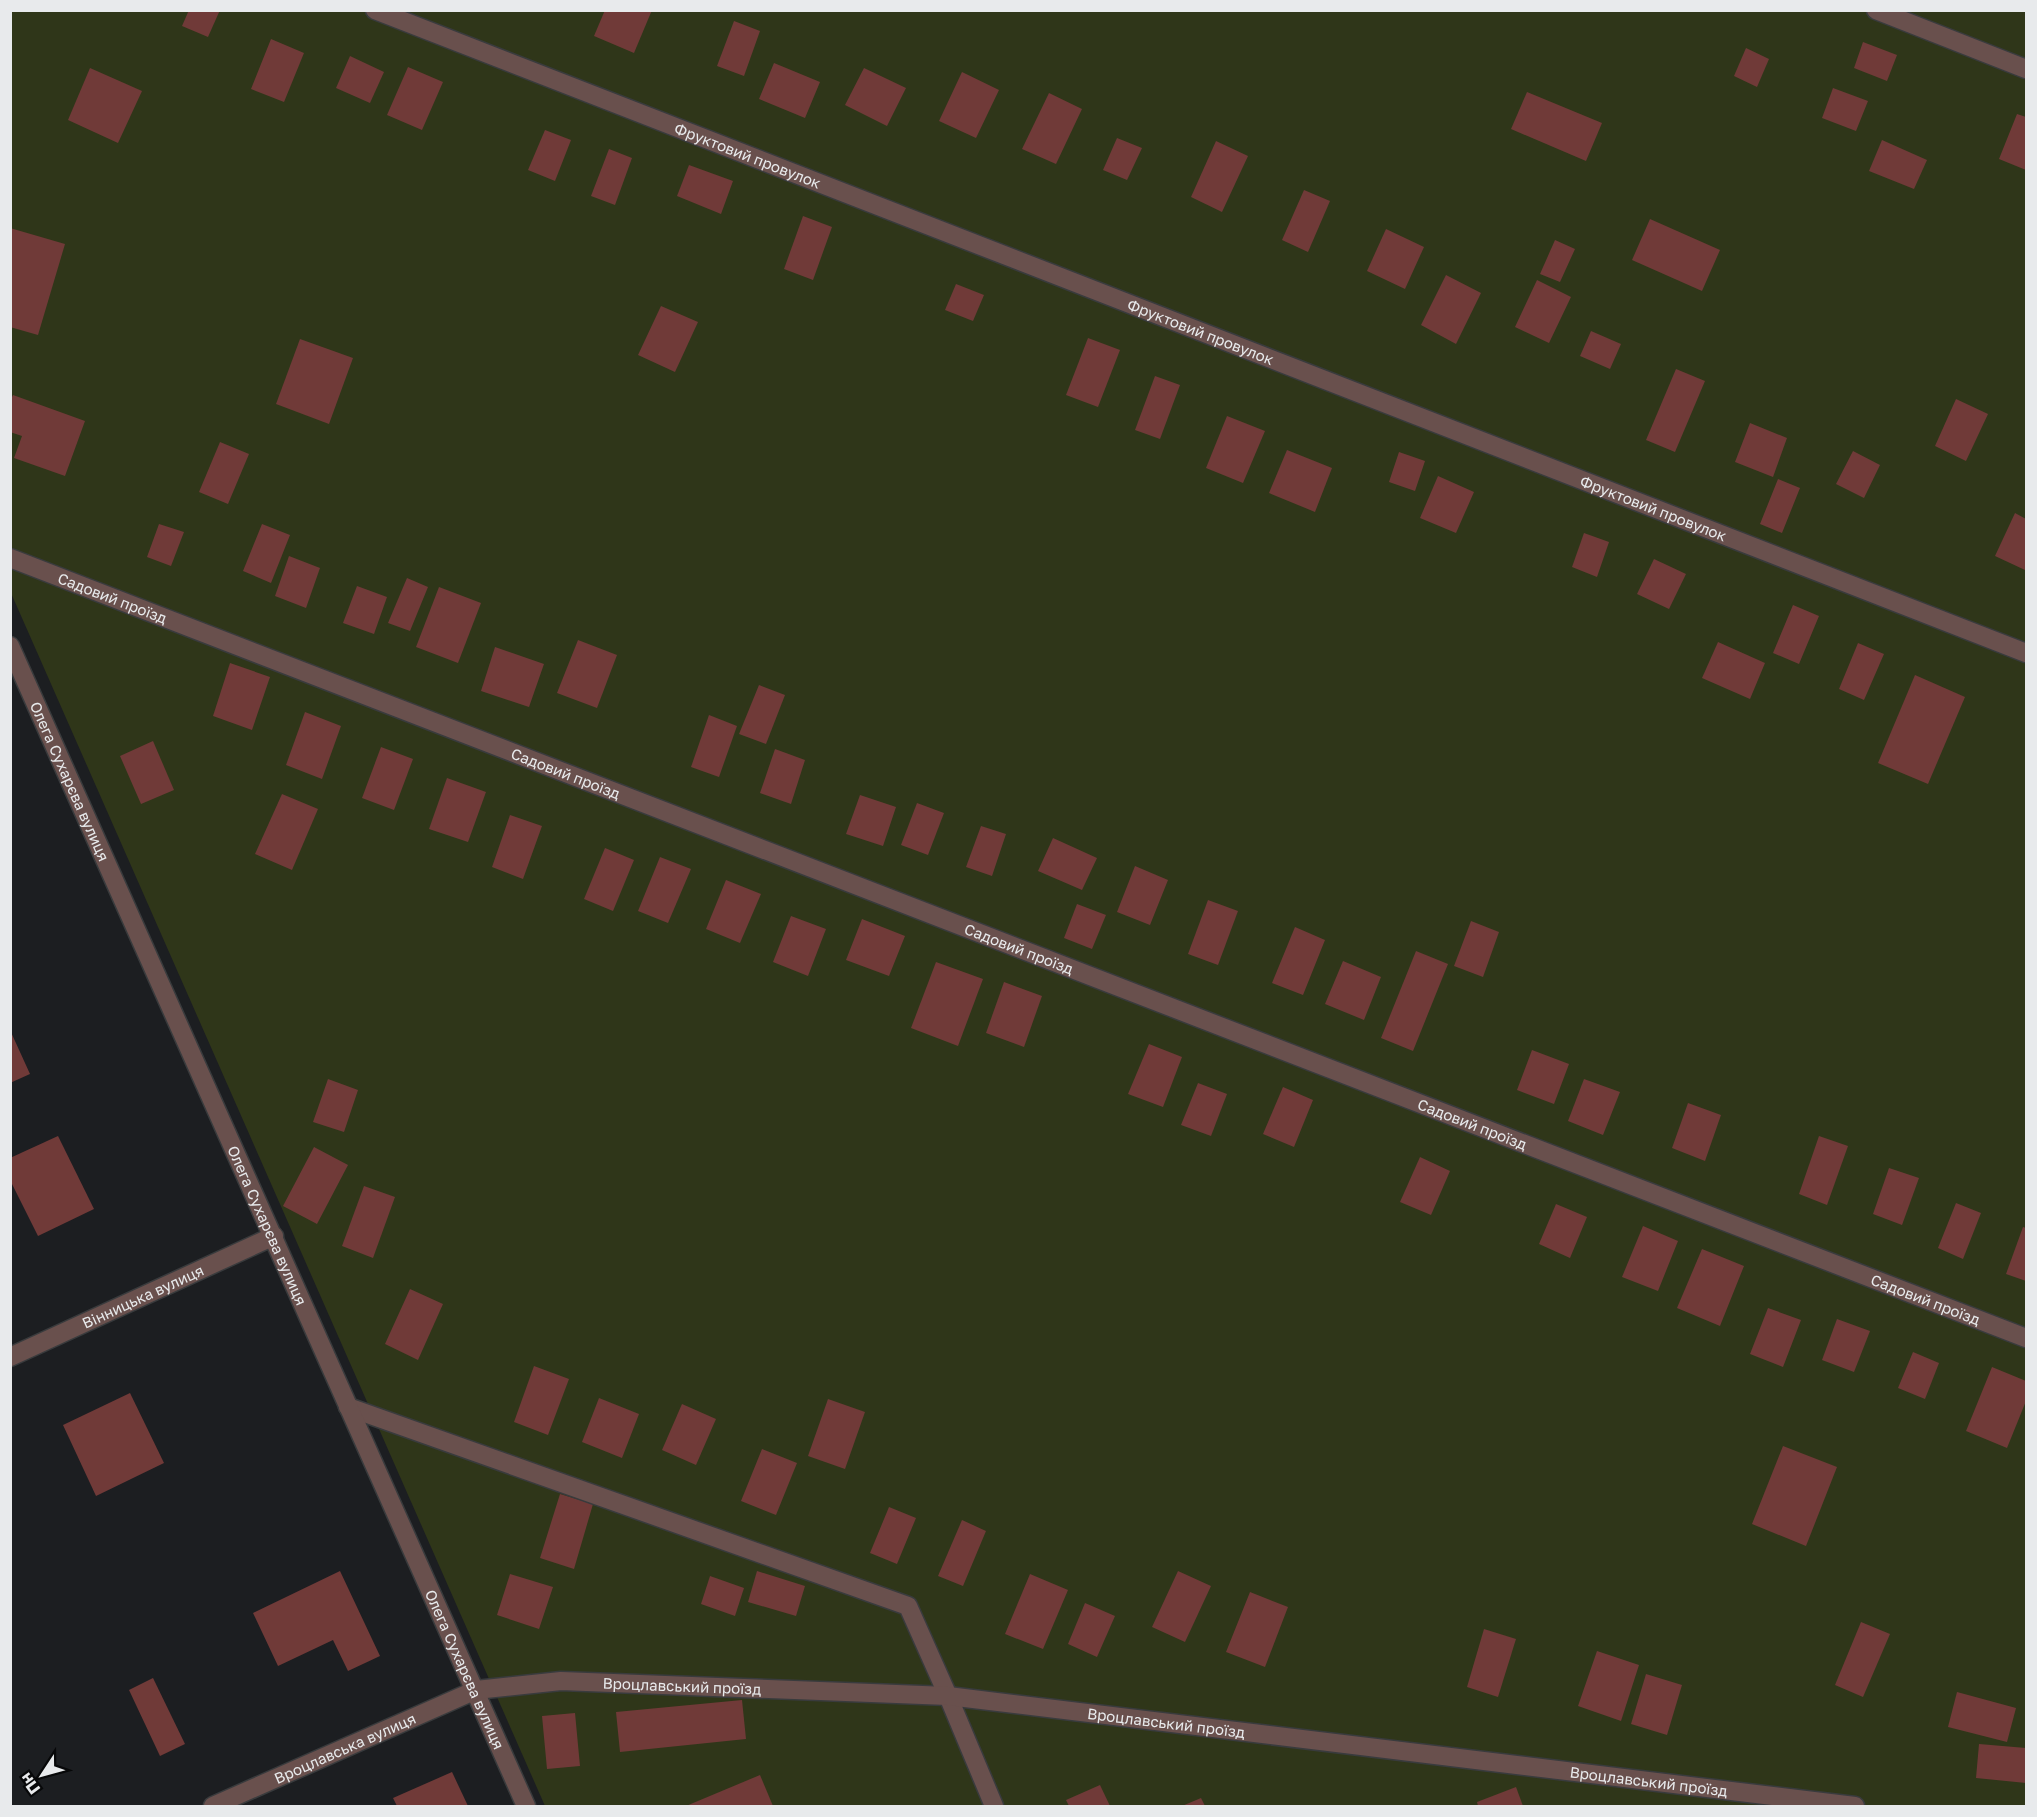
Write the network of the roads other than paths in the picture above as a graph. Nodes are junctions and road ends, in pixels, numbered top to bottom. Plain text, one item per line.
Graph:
1 (375, 10) edge
2 (1876, 10) edge
3 (2026, 69) edge
4 (10, 558) edge
5 (10, 646) edge
6 (2026, 653) edge
7 (274, 1236) junction
8 (2026, 1338) edge
9 (10, 1358) edge
10 (348, 1407) junction
11 (476, 1690) junction
12 (948, 1696) junction
13 (213, 1806) edge
14 (526, 1806) edge
15 (994, 1806) edge
16 (1855, 1806) edge

1 - 6 street, Фруктовий провулок
2 - 3 street
4 - 8 street, Садовий проїзд
5 - 7 street, Олега Сухарєва вулиця
7 - 9 street, Вінницька вулиця
7 - 10 street, Олега Сухарєва вулиця
10 - 11 street, Олега Сухарєва вулиця
10 - 12 street
11 - 12 street, Вроцлавський проїзд
11 - 13 street, Вроцлавська вулиця
11 - 14 street, Олега Сухарєва вулиця
12 - 15 street
12 - 16 street, Вроцлавський проїзд

